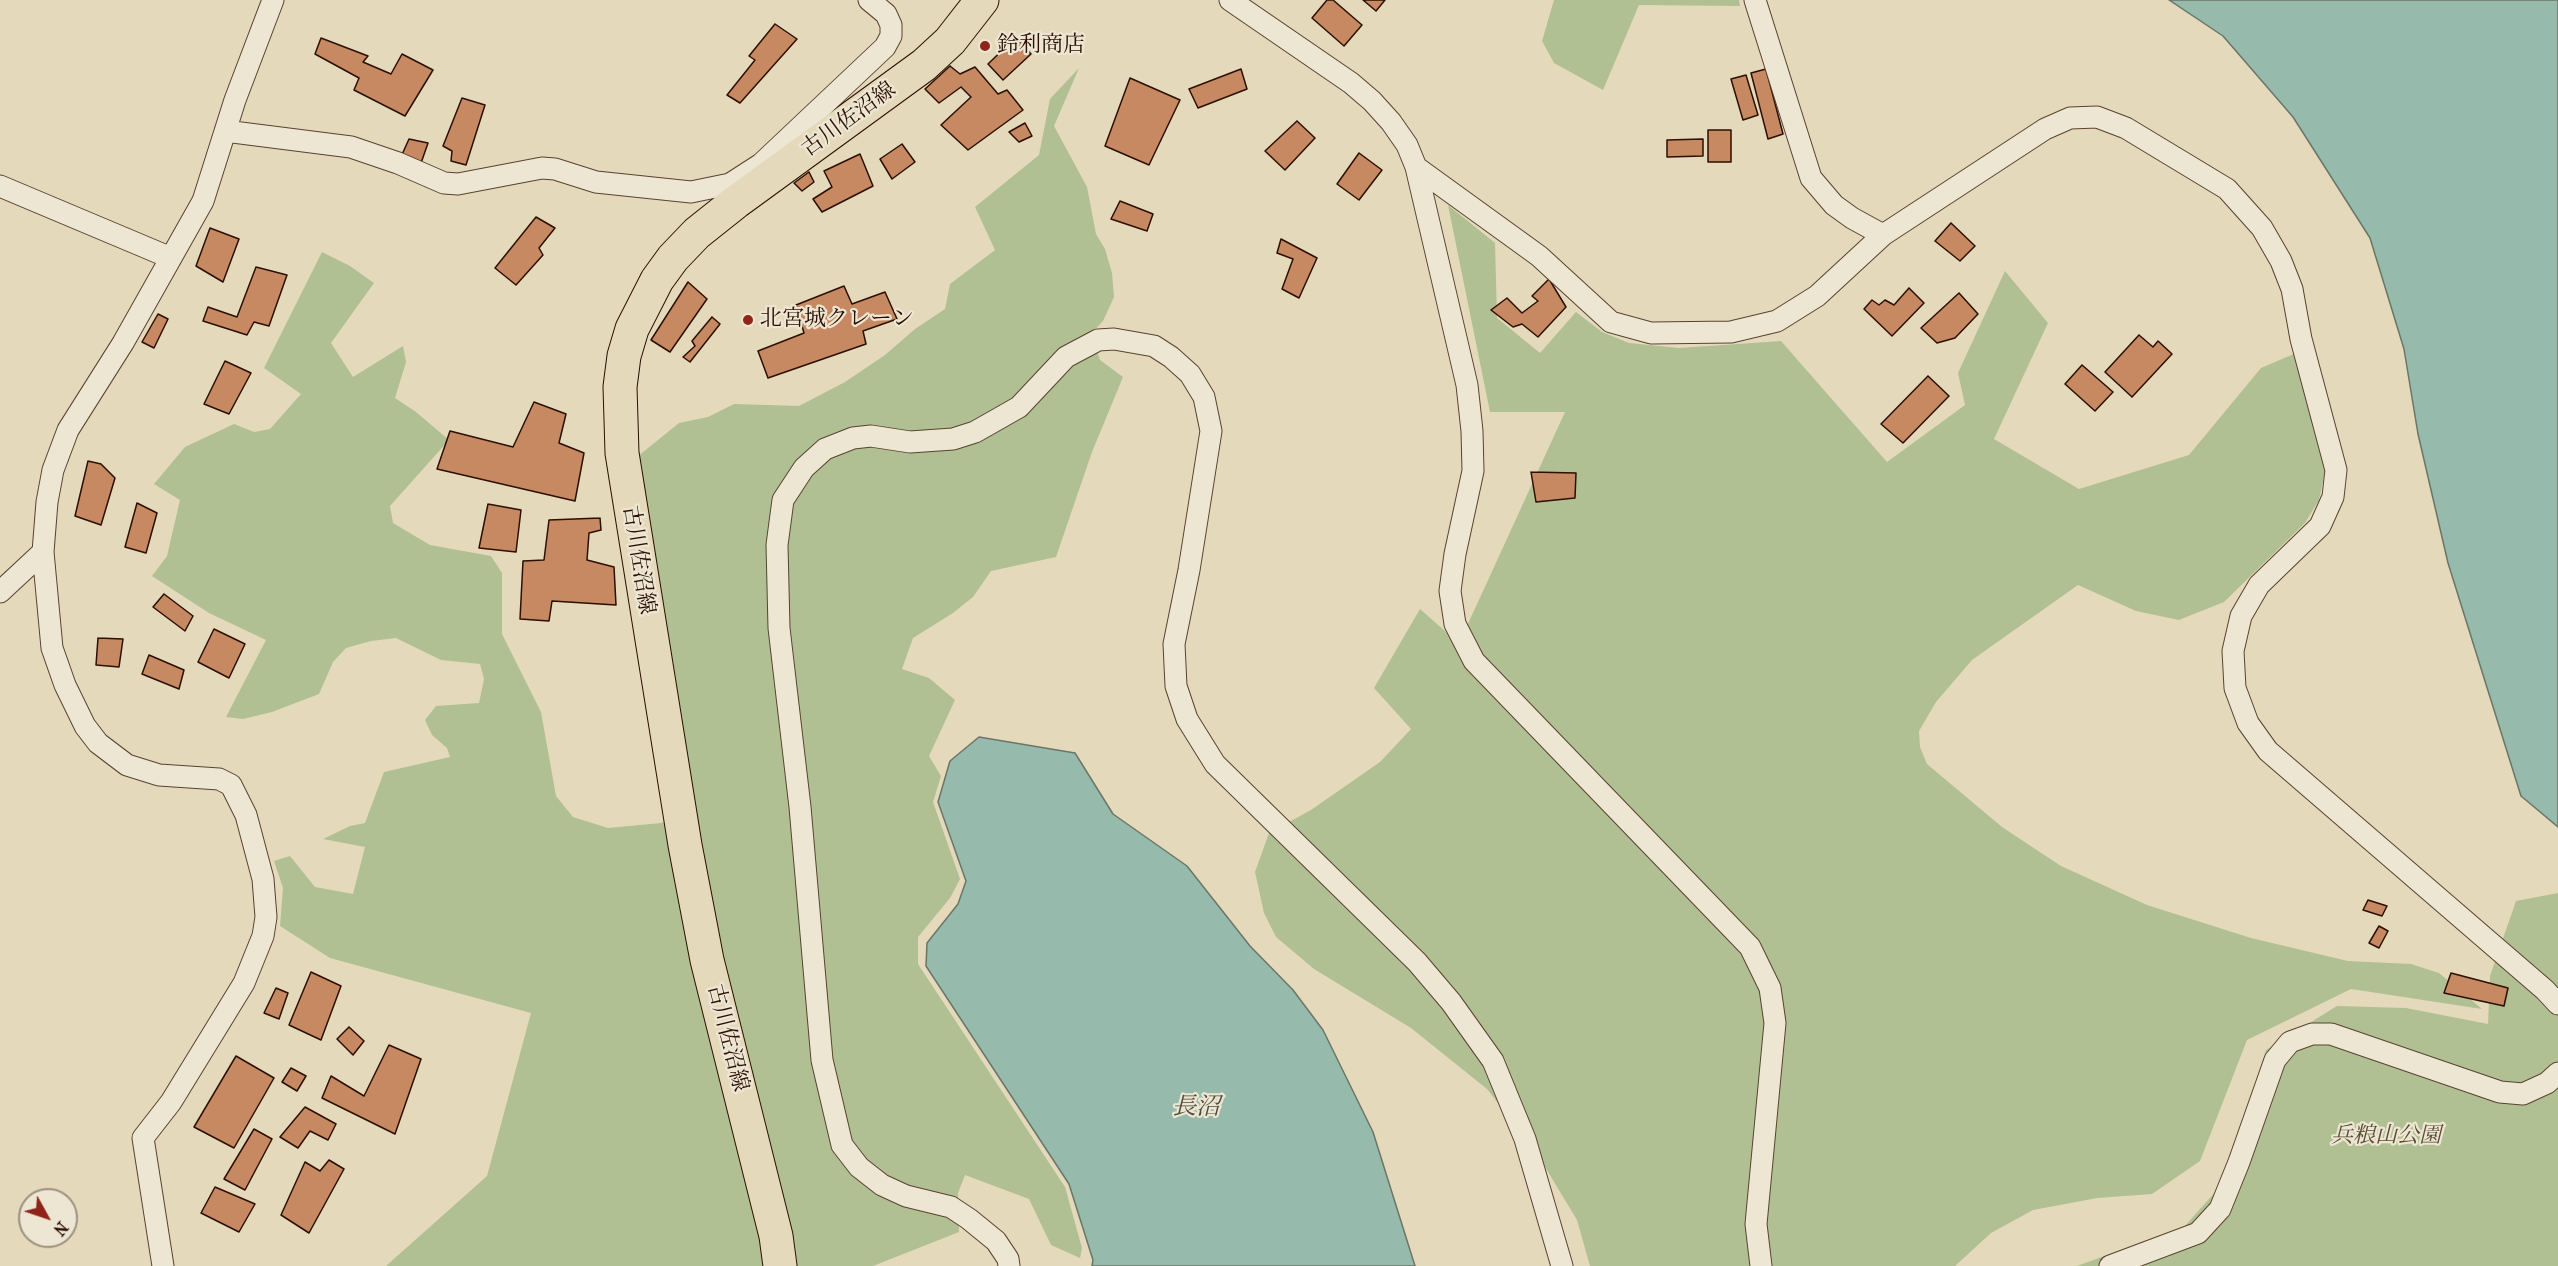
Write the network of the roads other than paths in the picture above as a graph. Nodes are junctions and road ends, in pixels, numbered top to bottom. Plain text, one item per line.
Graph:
1 (273, 0) edge
2 (869, 0) edge
3 (982, 0) edge
4 (1230, 0) edge
5 (1755, 0) edge
6 (225, 130) junction
7 (1416, 167) junction
8 (765, 171) junction
9 (0, 186) edge
10 (1883, 235) junction
11 (171, 258) junction
12 (44, 552) junction
13 (0, 592) edge
14 (2558, 1004) edge
15 (2558, 1072) edge
16 (163, 1266) edge
17 (780, 1266) edge
18 (1009, 1266) edge
19 (1562, 1266) edge
20 (1761, 1266) edge
21 (2110, 1266) edge

1 - 6 street
2 - 8 street
3 - 8 main road, 古川佐沼線
4 - 7 street
5 - 10 street
6 - 8 street
6 - 11 street
7 - 10 street
7 - 20 street
8 - 17 main road, 古川佐沼線
9 - 11 street
10 - 14 street
11 - 12 street
12 - 13 street
12 - 16 street
15 - 21 street
18 - 19 street

